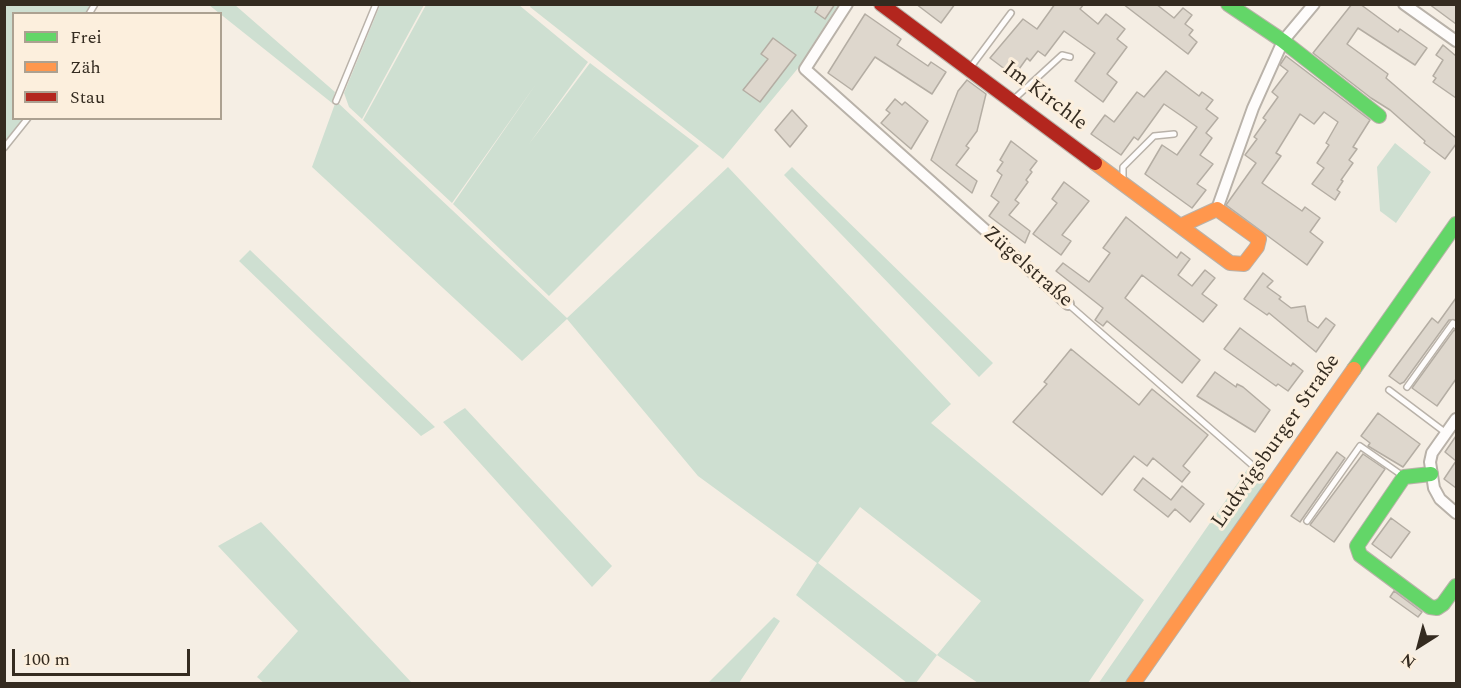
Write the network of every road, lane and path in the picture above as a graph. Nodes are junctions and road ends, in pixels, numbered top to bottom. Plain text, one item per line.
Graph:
1 (376, 4) edge
2 (847, 4) edge
3 (881, 4) edge
4 (1228, 4) edge
5 (1314, 4) edge
6 (1404, 4) edge
7 (1011, 13) dead end
8 (1283, 40) junction
9 (1456, 41) edge
10 (1070, 57) dead end
11 (970, 68) junction
12 (1013, 100) junction
13 (336, 101) dead end
14 (1379, 116) dead end
15 (26, 120) edge
16 (1174, 134) dead end
17 (4, 148) edge
18 (1123, 183) junction
19 (1217, 209) junction
20 (1456, 224) edge
21 (1180, 226) junction
22 (1068, 304) joint
23 (1456, 326) edge
24 (1407, 387) dead end
25 (1389, 390) dead end
26 (1456, 419) edge
27 (1446, 433) junction
28 (1251, 464) dead end
29 (1431, 474) junction
30 (1404, 477) junction
31 (1456, 513) edge
32 (1307, 520) dead end
33 (1456, 586) edge
34 (1133, 684) edge

1 - 13 lane
2 - 22 street, Zügelstraße
3 - 11 street, Im Kirchle
4 - 8 street
5 - 8 street
6 - 9 street
7 - 11 lane
8 - 14 street
8 - 19 street
10 - 12 lane
11 - 12 street, Im Kirchle
12 - 18 street, Im Kirchle
15 - 17 lane
16 - 18 lane
18 - 21 street, Im Kirchle
19 - 21 street
19 - 21 street, Im Kirchle
20 - 34 street, Ludwigsburger Straße
22 - 28 lane, Zügelstraße
23 - 24 lane
25 - 27 lane
26 - 27 street
27 - 29 street
29 - 30 street
29 - 31 street
30 - 32 lane
30 - 33 street

